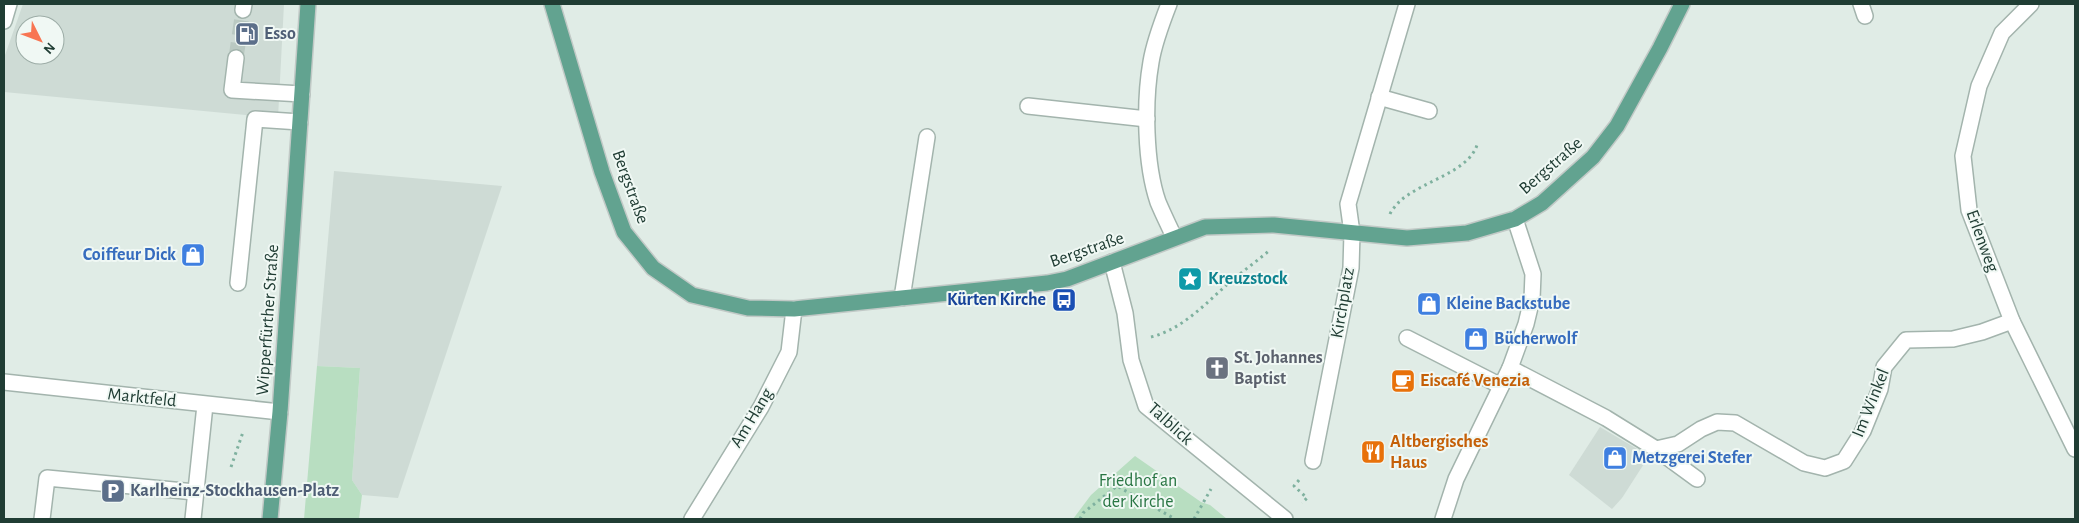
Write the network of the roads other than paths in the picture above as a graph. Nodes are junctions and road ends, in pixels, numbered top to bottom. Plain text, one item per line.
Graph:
1 (9, 4) edge
2 (308, 4) edge
3 (552, 4) edge
4 (1169, 4) edge
5 (1408, 4) edge
6 (1682, 4) edge
7 (2031, 4) edge
8 (4, 21) edge
9 (236, 58) tunnel mouth
10 (302, 94) junction
11 (1379, 97) junction
12 (1028, 106) dead end
13 (1429, 111) dead end
14 (1148, 119) junction
15 (300, 122) junction
16 (927, 137) dead end
17 (1515, 219) junction
18 (1352, 233) junction
19 (1174, 237) junction
20 (1112, 262) junction
21 (238, 283) dead end
22 (902, 298) junction
23 (794, 309) junction
24 (2012, 321) junction
25 (1407, 338) dead end
26 (1510, 368) junction
27 (4, 382) edge
28 (1500, 386) junction
29 (205, 405) junction
30 (280, 412) junction
31 (1656, 449) junction
32 (2075, 449) edge
33 (1313, 461) dead end
34 (1697, 479) dead end
35 (196, 492) junction
36 (42, 519) edge
37 (193, 519) edge
38 (270, 519) edge
39 (692, 519) edge
40 (1284, 519) edge
41 (1443, 519) edge

1 - 8 street
2 - 10 main road, Wipperfürther Straße
3 - 23 main road, Bergstraße
4 - 14 street
5 - 11 street, Kirchplatz
6 - 17 main road, Bergstraße
7 - 24 street, Erlenweg
9 - 10 street
10 - 15 main road, Wipperfürther Straße
11 - 13 street
11 - 18 street, Kirchplatz
12 - 14 street
14 - 19 street
15 - 21 street, Wipperfürther Straße
15 - 30 main road, Wipperfürther Straße
16 - 22 street
17 - 18 main road, Bergstraße
17 - 26 street
18 - 19 main road, Bergstraße
18 - 33 street, Kirchplatz
19 - 20 main road, Bergstraße
20 - 22 main road, Bergstraße
20 - 40 street, Talblick
22 - 23 main road, Bergstraße
23 - 39 street, Am Hang
24 - 31 street, Im Winkel
24 - 32 street, Erlenweg
25 - 28 street
26 - 28 street
26 - 31 street
27 - 29 street, Marktfeld
28 - 41 street
29 - 30 street, Marktfeld
29 - 35 street
30 - 38 main road, Wipperfürther Straße
31 - 34 street
35 - 36 street
35 - 37 street

